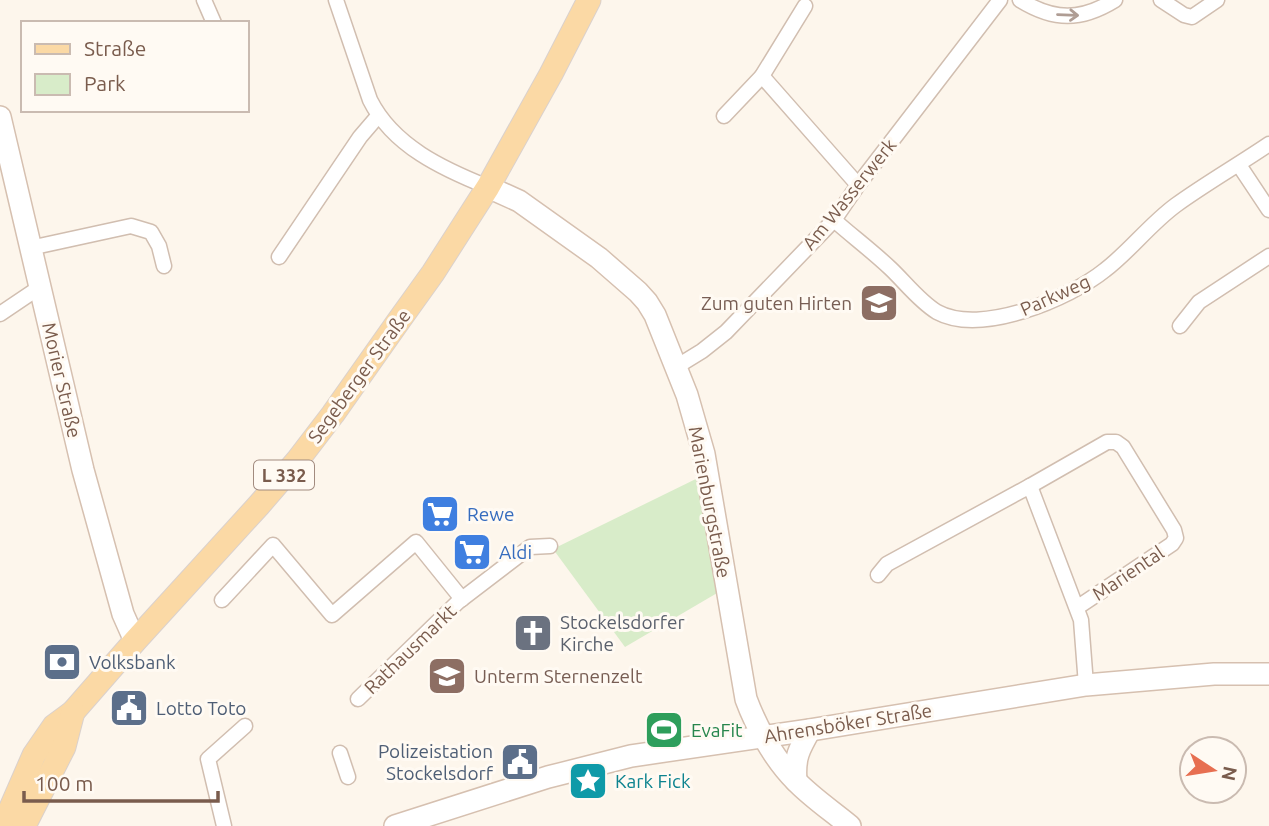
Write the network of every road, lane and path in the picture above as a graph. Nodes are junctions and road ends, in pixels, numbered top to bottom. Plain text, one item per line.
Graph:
1 (204, 0) edge
2 (336, 0) edge
3 (589, 0) edge
4 (1000, 0) edge
5 (1020, 0) edge
6 (1115, 0) edge
7 (1161, 0) edge
8 (1217, 0) edge
9 (805, 6) dead end
10 (213, 21) edge
11 (762, 76) junction
12 (378, 116) junction
13 (724, 116) dead end
14 (0, 117) edge
15 (1269, 145) edge
16 (1239, 165) junction
17 (858, 185) junction
18 (488, 187) junction
19 (1269, 211) edge
20 (834, 220) junction
21 (30, 248) junction
22 (1269, 256) edge
23 (279, 257) dead end
24 (164, 266) dead end
25 (40, 287) junction
26 (0, 314) edge
27 (1180, 326) dead end
28 (676, 367) junction
29 (1030, 486) junction
30 (550, 546) dead end
31 (878, 575) dead end
32 (462, 599) junction
33 (222, 600) dead end
34 (1077, 607) junction
35 (135, 641) junction
36 (1269, 674) edge
37 (1086, 685) junction
38 (358, 699) dead end
39 (74, 712) junction
40 (245, 726) dead end
41 (810, 730) junction
42 (764, 735) junction
43 (340, 753) dead end
44 (348, 777) dead end
45 (796, 781) junction
46 (3, 826) edge
47 (24, 826) edge
48 (224, 826) edge
49 (395, 826) edge
50 (850, 826) edge

1 - 10 street
2 - 12 street
3 - 18 main road, Segeberger Straße / L 332
4 - 17 street, Am Wasserwerk
5 -> 6 street
7 - 8 street
9 - 11 street
11 - 13 street
11 - 17 street
12 - 18 street
12 - 23 street
14 - 21 street, Morier Straße
15 - 16 street, Parkweg
16 - 19 street
16 - 20 street, Parkweg
17 - 20 street, Am Wasserwerk
18 - 28 street, Marienburgstraße
18 - 35 main road, Segeberger Straße / L 332
20 - 28 street, Am Wasserwerk
21 - 24 street
21 - 25 street, Morier Straße
22 - 27 street
25 - 26 street
25 - 35 street, Morier Straße
28 - 42 street, Marienburgstraße
29 - 31 street, Mariental
29 - 34 street, Mariental
29 - 34 street, Mariental
30 - 32 street, Rathausmarkt
32 - 33 street, Rathausmarkt
32 - 38 street, Rathausmarkt
34 - 37 street, Mariental
35 - 39 main road, Segeberger Straße / L 332
36 - 37 street, Ahrensböker Straße
37 - 41 street, Ahrensböker Straße
39 - 46 main road, Segeberger Straße / L 332
39 - 47 main road, Segeberger Straße / L 332
40 - 48 street
41 - 42 street, Ahrensböker Straße
41 - 45 street
42 - 45 street, Marienburgstraße
42 - 49 street, Ahrensböker Straße
43 - 44 street
45 - 50 street, Marienburgstraße

